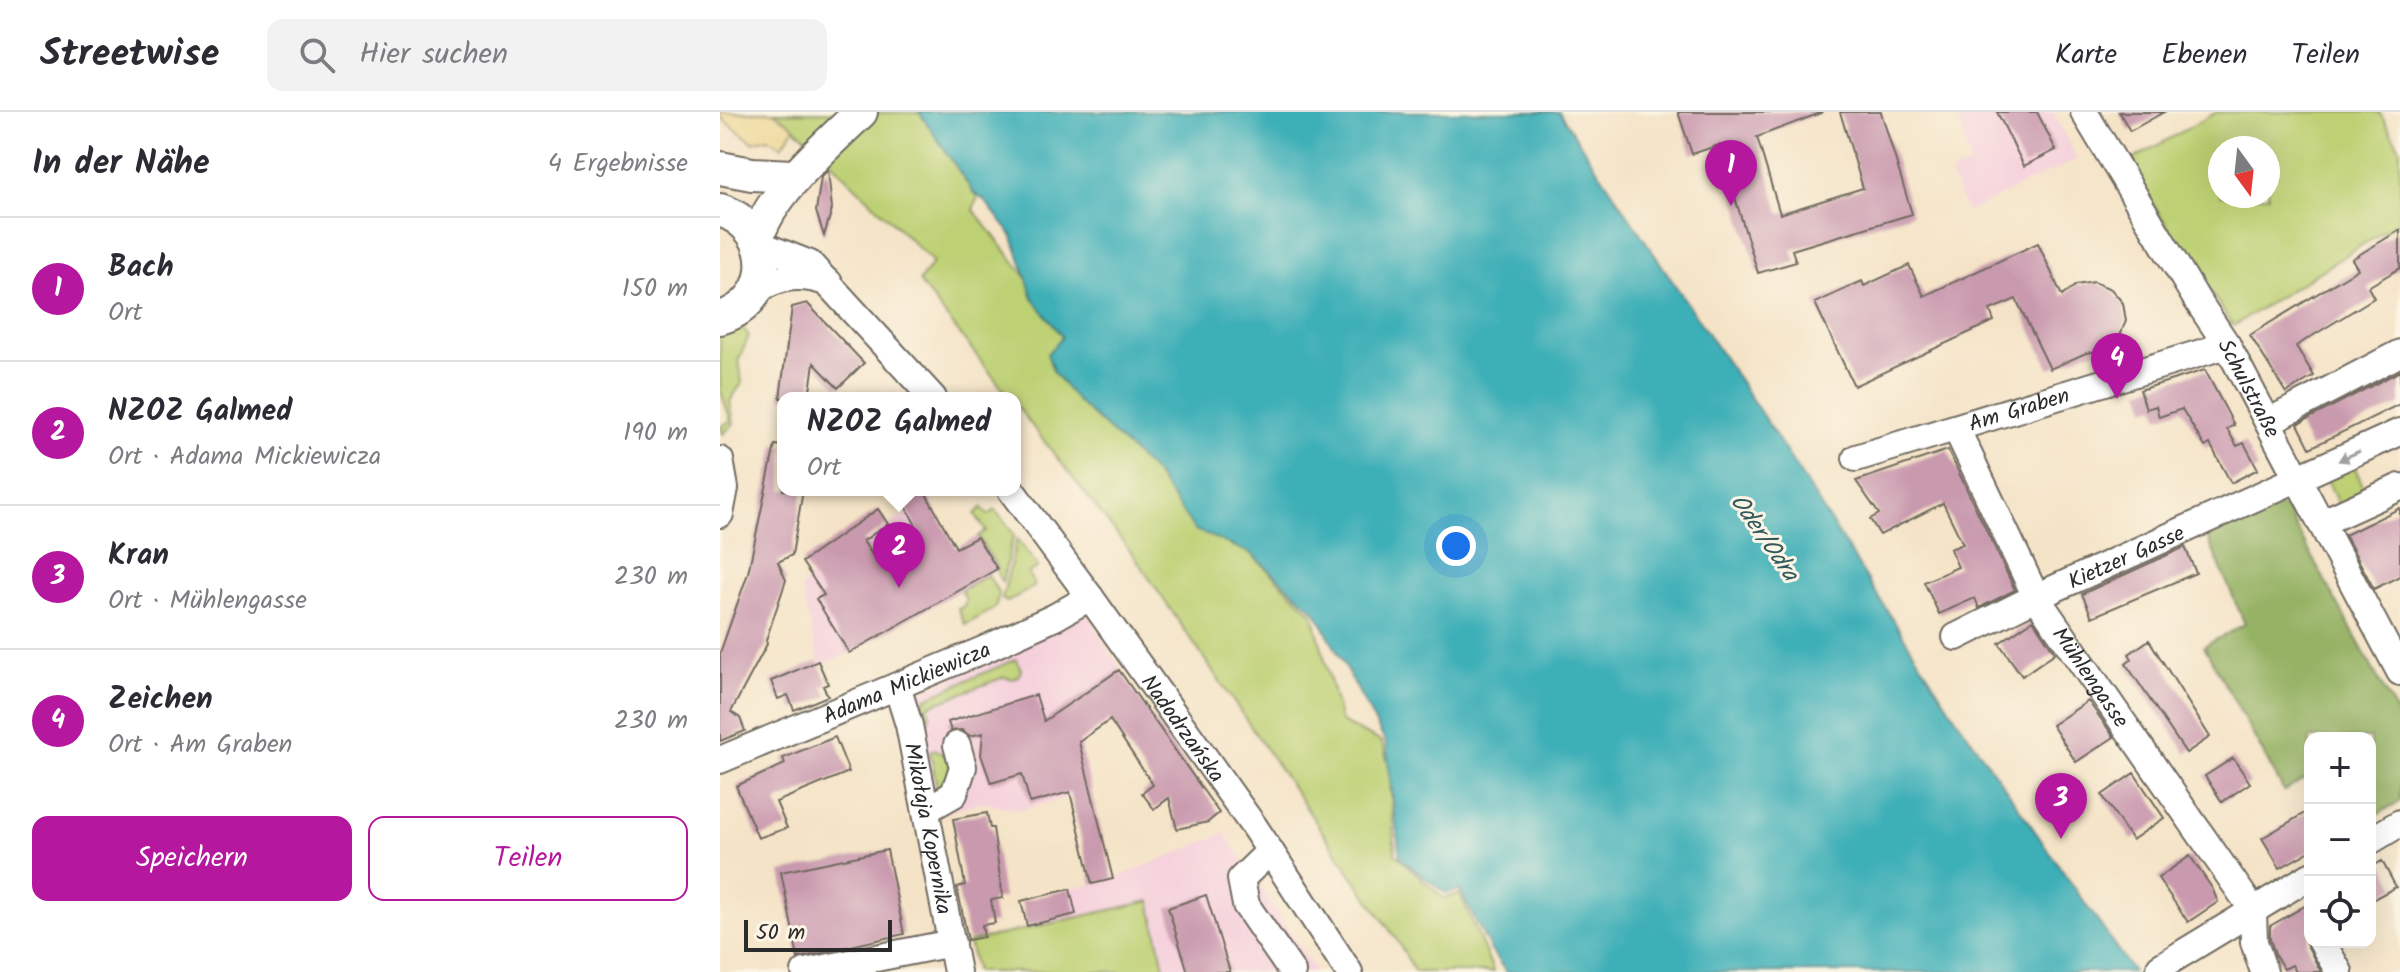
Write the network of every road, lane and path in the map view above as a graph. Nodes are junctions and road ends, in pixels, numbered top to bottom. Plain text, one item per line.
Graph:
1 (861, 112) edge
2 (2084, 112) edge
3 (720, 168) edge
4 (798, 172) junction
5 (720, 175) edge
6 (728, 213) edge
7 (758, 242) junction
8 (829, 283) junction
9 (756, 291) junction
10 (720, 318) edge
11 (2227, 345) junction
12 (2400, 353) edge
13 (928, 392) edge
14 (2268, 422) junction
15 (1956, 428) junction
16 (2400, 432) edge
17 (1856, 458) dead end
18 (720, 460) edge
19 (2297, 480) junction
20 (2400, 487) edge
21 (1015, 496) edge
22 (720, 514) edge
23 (2321, 523) junction
24 (1090, 597) junction
25 (2036, 597) junction
26 (1956, 637) dead end
27 (2400, 672) edge
28 (897, 686) junction
29 (957, 745) dead end
30 (720, 760) edge
31 (926, 810) junction
32 (2400, 823) edge
33 (2376, 837) edge
34 (1270, 851) junction
35 (2304, 880) edge
36 (2253, 910) junction
37 (952, 943) junction
38 (2325, 948) edge
39 (870, 966) edge
40 (2160, 967) dead end
41 (805, 972) edge
42 (957, 972) edge
43 (1292, 972) edge
44 (1349, 972) edge
45 (2264, 972) edge
46 (2339, 972) edge

1 - 4 main road
2 - 11 street, Schulstraße
3 - 4 main road
4 - 6 main road
4 - 7 main road
5 - 6 main road
6 - 7 main road
7 - 8 street
7 - 9 main road
8 - 9 street
8 - 13 street
9 - 10 main road
11 - 14 street, Schulstraße
11 - 15 street, Am Graben
12 - 14 street
14 - 19 street, Schulstraße
15 - 17 street, Am Graben
15 - 25 street, Mühlengasse
16 -> 19 street, Kietzer Gasse
18 - 22 street
19 - 23 street, Schulstraße
19 - 25 street, Kietzer Gasse
20 - 23 street
21 - 24 street, Nadodrzańska
23 - 27 street, Schulstraße
24 - 28 street, Adama Mickiewicza
24 - 34 street, Nadodrzańska
25 - 26 street, Kietzer Gasse
25 - 36 street, Mühlengasse
28 - 30 street, Adama Mickiewicza
28 - 31 street, Mikołaja Kopernika
29 - 31 street
31 - 37 street, Mikołaja Kopernika
32 - 33 street
34 - 43 street
34 - 44 street, Nadodrzańska
35 - 36 street
36 - 40 street
36 - 45 street
37 - 39 street
37 - 42 street, Mikołaja Kopernika
38 - 46 street
39 - 41 street

